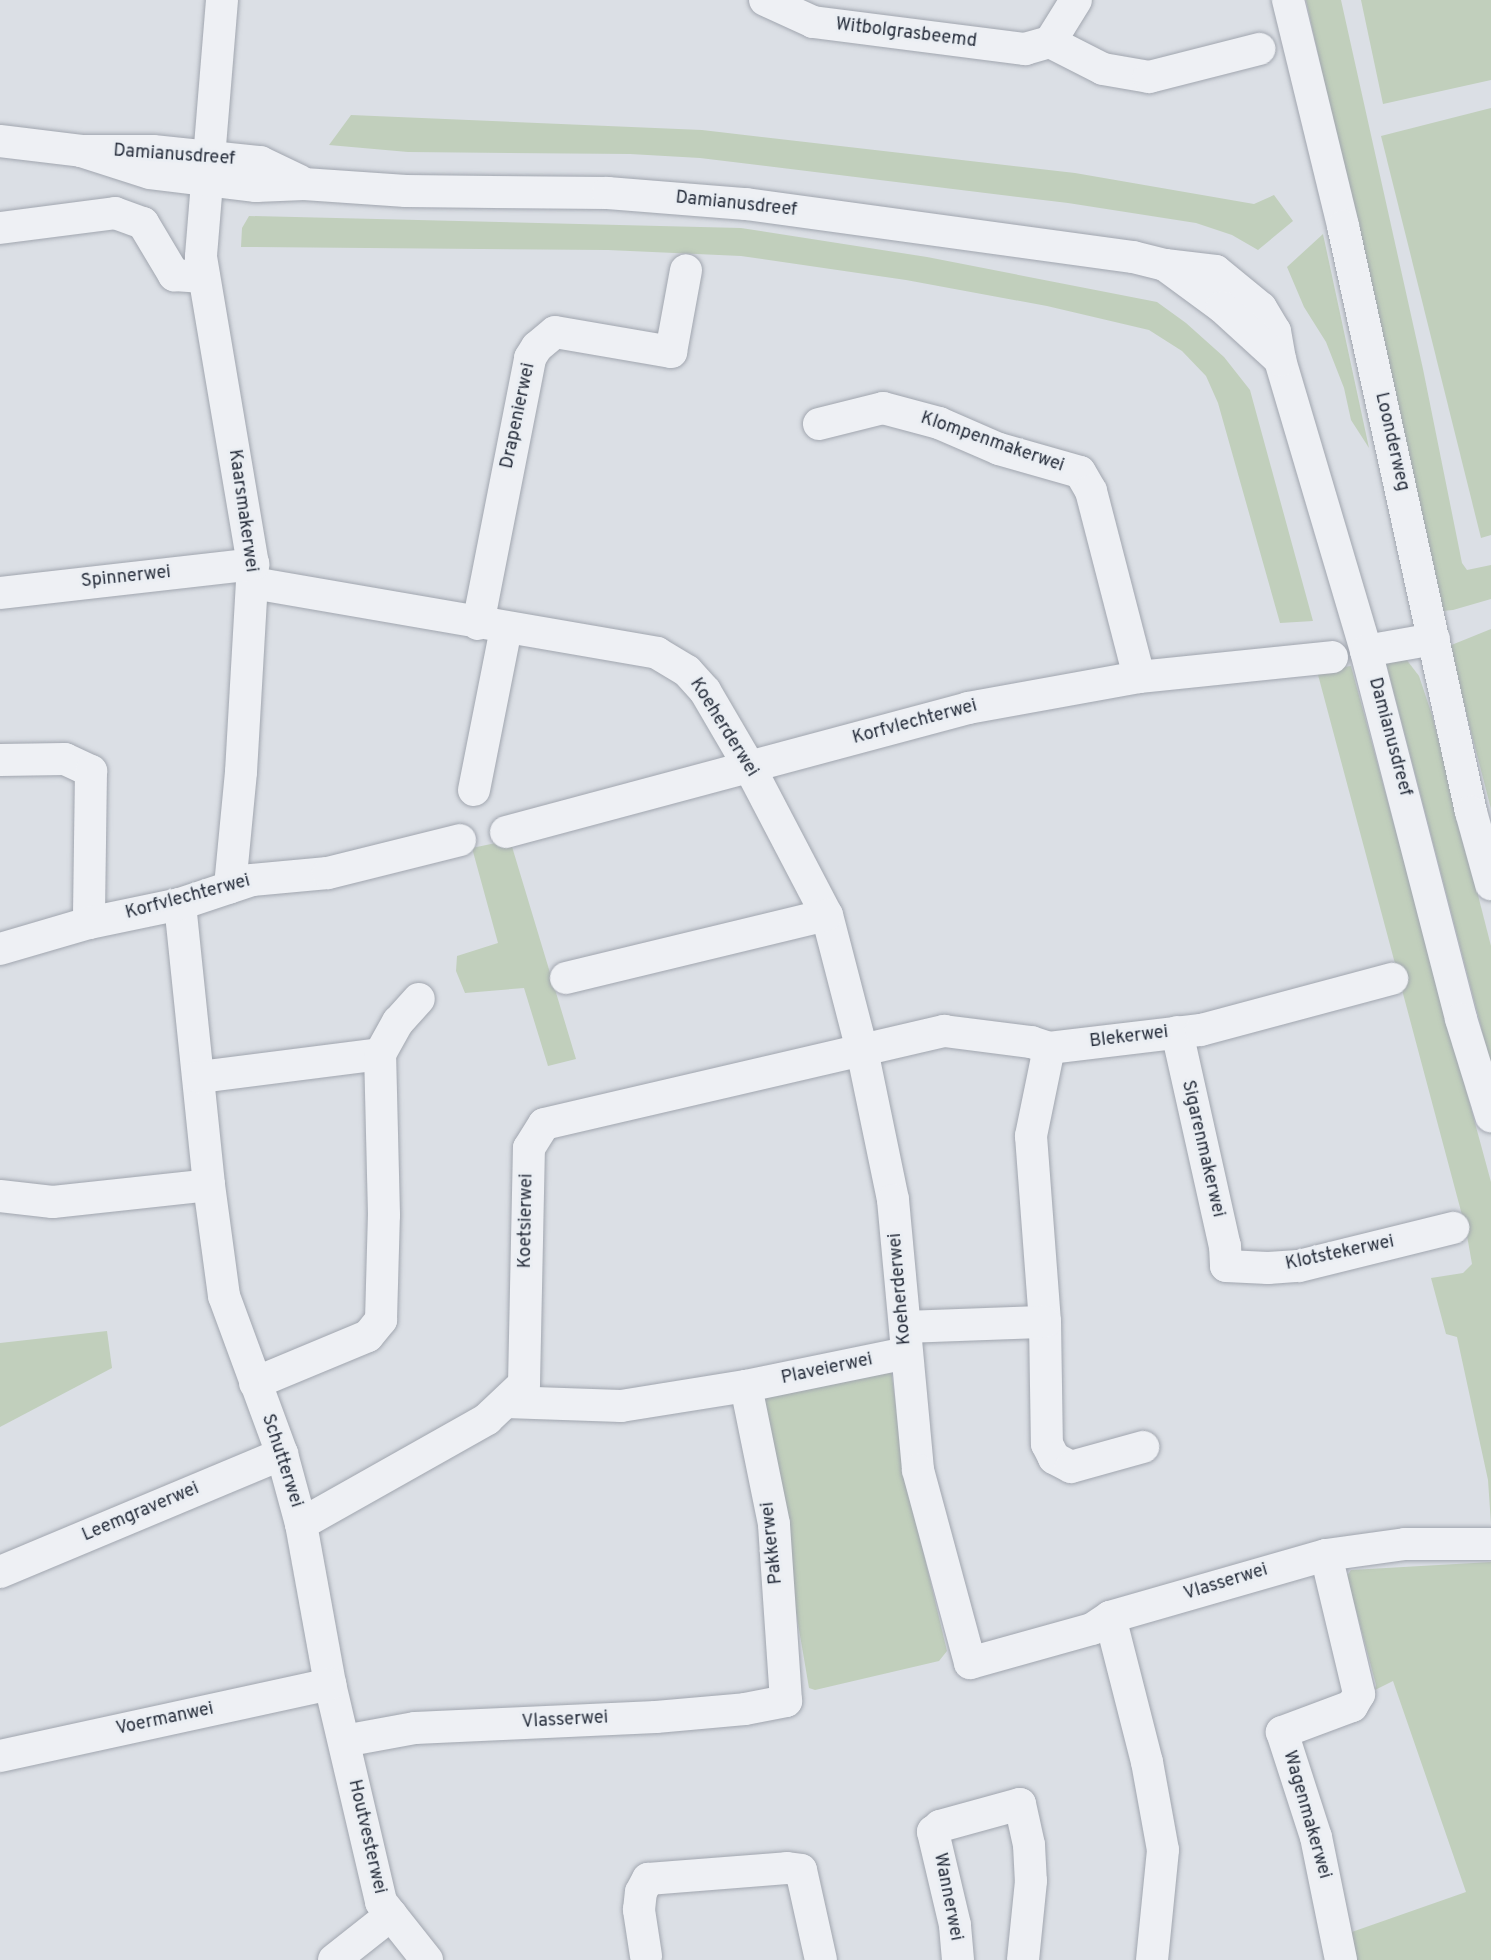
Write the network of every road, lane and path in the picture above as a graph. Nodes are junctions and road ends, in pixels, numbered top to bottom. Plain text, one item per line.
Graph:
1 (222, 0) edge
2 (765, 0) edge
3 (1076, 0) edge
4 (1288, 0) edge
5 (1051, 42) junction
6 (1259, 49) dead end
7 (0, 141) edge
8 (207, 168) junction
9 (0, 228) edge
10 (686, 270) dead end
11 (204, 277) junction
12 (819, 424) dead end
13 (253, 573) junction
14 (0, 593) edge
15 (492, 626) junction
16 (1434, 639) junction
17 (1366, 651) junction
18 (1332, 657) dead end
19 (1139, 677) junction
20 (0, 760) edge
21 (750, 768) junction
22 (474, 790) dead end
23 (506, 832) dead end
24 (460, 840) dead end
25 (1491, 884) edge
26 (230, 887) junction
27 (180, 904) junction
28 (827, 915) junction
29 (89, 923) junction
30 (0, 949) edge
31 (566, 978) dead end
32 (1392, 979) dead end
33 (419, 999) dead end
34 (1461, 1019) junction
35 (1177, 1032) junction
36 (1491, 1043) edge
37 (1049, 1048) junction
38 (862, 1050) junction
39 (380, 1054) junction
40 (199, 1077) junction
41 (1491, 1116) edge
42 (209, 1185) junction
43 (0, 1196) edge
44 (1453, 1228) dead end
45 (1226, 1266) joint
46 (1045, 1322) junction
47 (907, 1340) junction
48 (255, 1383) junction
49 (746, 1386) junction
50 (506, 1402) junction
51 (1143, 1447) dead end
52 (282, 1454) junction
53 (301, 1524) junction
54 (1491, 1544) edge
55 (1326, 1555) junction
56 (0, 1572) edge
57 (1110, 1617) junction
58 (970, 1663) joint
59 (330, 1684) junction
60 (786, 1701) joint
61 (344, 1741) junction
62 (0, 1756) edge
63 (391, 1915) junction
64 (646, 1956) dead end
65 (334, 1960) edge
66 (427, 1960) edge
67 (821, 1960) edge
68 (958, 1960) edge
69 (1023, 1960) edge
70 (1152, 1960) edge
71 (1341, 1960) edge

1 - 8 street, Kaarsmakerwei
2 - 5 street, Witbolgrasbeemd
3 - 5 street
4 - 16 street, Loonderweg
5 - 6 street
7 - 8 street, Damianusdreef
8 - 11 street, Kaarsmakerwei
8 - 17 street, Damianusdreef
9 - 11 street
10 - 15 street, Drapenierwei
11 - 13 street, Kaarsmakerwei
12 - 19 street, Klompenmakerwei
13 - 14 street, Spinnerwei
13 - 15 street, Koeherderwei
13 - 26 street, Kaarsmakerwei
15 - 21 street, Koeherderwei
15 - 22 street
16 - 17 street
16 - 25 street, Loonderweg
17 - 34 street, Damianusdreef
18 - 19 street, Korfvlechterwei
19 - 21 street, Korfvlechterwei
20 - 29 street
21 - 23 street, Korfvlechterwei
21 - 28 street, Koeherderwei
24 - 26 street, Korfvlechterwei
26 - 27 street, Korfvlechterwei
27 - 29 street, Korfvlechterwei
27 - 40 street, Schutterwei
28 - 31 street
28 - 38 street, Koeherderwei
29 - 30 street, Korfvlechterwei
32 - 35 street, Blekerwei
33 - 39 street
34 - 36 street
34 - 41 street, Damianusdreef
35 - 37 street, Blekerwei
35 - 45 street, Sigarenmakerwei
37 - 38 street, Blekerwei
37 - 46 street
38 - 47 street, Koeherderwei
38 - 50 street, Koetsierwei
39 - 40 street
39 - 48 street
40 - 42 street, Schutterwei
42 - 43 street
42 - 48 street, Schutterwei
44 - 45 street, Klotstekerwei
46 - 47 street, Plaveierwei
46 - 51 street
47 - 49 street, Plaveierwei
47 - 58 street, Koeherderwei
48 - 52 street, Schutterwei
49 - 50 street
49 - 60 street, Pakkerwei
50 - 53 street, Koetsierwei
52 - 53 street, Schutterwei
52 - 56 street, Leemgraverwei
53 - 59 street, Schutterwei
54 - 55 street, Vlasserwei
55 - 57 street, Vlasserwei
55 - 71 street, Wagenmakerwei
57 - 58 street, Vlasserwei
57 - 70 street
59 - 61 street, Schutterwei
59 - 62 street, Voermanwei
60 - 61 street, Vlasserwei
61 - 63 street, Houtvesterwei
63 - 65 street
63 - 66 street, Houtvesterwei
64 - 67 street
68 - 69 street, Wannerwei

